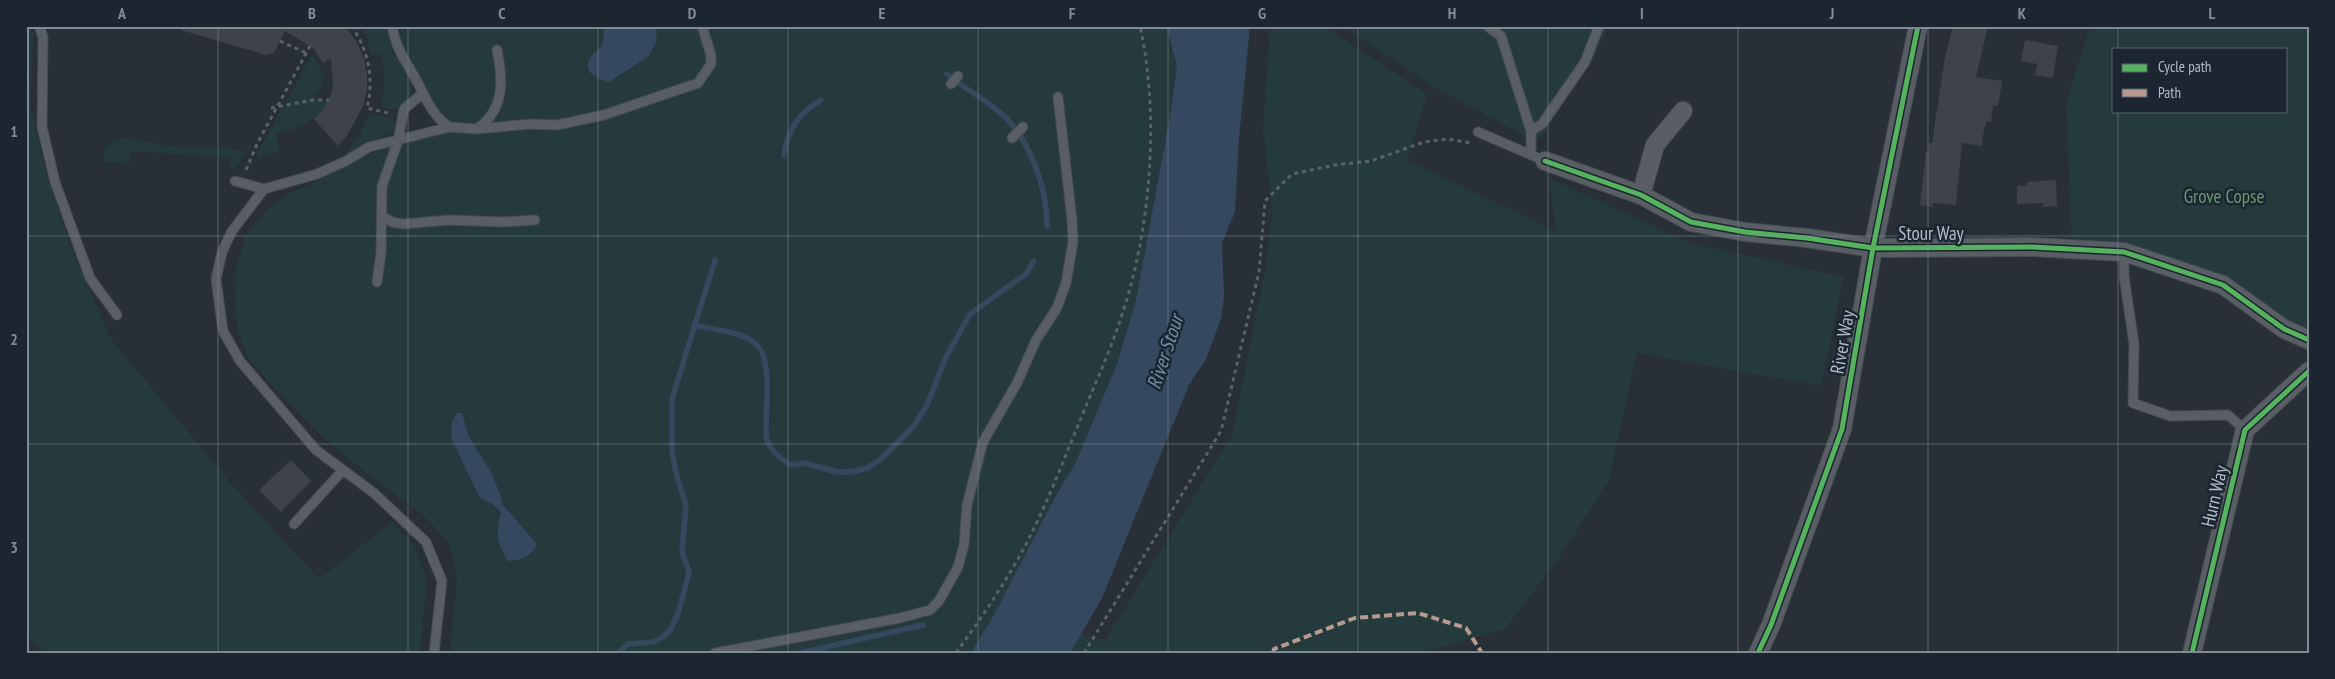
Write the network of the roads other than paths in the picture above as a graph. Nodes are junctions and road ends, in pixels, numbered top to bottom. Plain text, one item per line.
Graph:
1 (39, 26) edge
2 (392, 26) edge
3 (397, 26) edge
4 (702, 26) edge
5 (1487, 26) edge
6 (1599, 26) edge
7 (1918, 26) edge
8 (394, 38) junction
9 (497, 50) dead end
10 (958, 76) dead end
11 (951, 84) dead end
12 (422, 94) junction
13 (1058, 97) dead end
14 (1683, 111) dead end
15 (450, 127) junction
16 (1022, 127) dead end
17 (476, 129) junction
18 (1531, 131) junction
19 (1478, 132) road end
20 (1012, 138) dead end
21 (398, 140) junction
22 (1538, 158) junction
23 (238, 182) road end
24 (264, 189) junction
25 (1641, 195) junction
26 (382, 216) junction
27 (535, 220) dead end
28 (1873, 248) junction
29 (2124, 252) junction
30 (377, 282) dead end
31 (117, 315) dead end
32 (2309, 340) edge
33 (2309, 372) edge
34 (2245, 430) junction
35 (343, 470) junction
36 (294, 524) dead end
37 (434, 653) edge
38 (715, 653) edge
39 (1758, 653) edge
40 (2192, 653) edge

1 - 31 lane
2 - 8 lane
3 - 8 lane
4 - 17 lane
5 - 18 lane
6 - 18 lane
7 - 28 street, River Way
8 - 12 lane
9 - 17 lane
10 - 11 lane
12 - 15 lane
12 - 21 lane
13 - 38 lane
14 - 25 street
15 - 17 lane
15 - 21 lane
16 - 20 lane
18 - 22 lane
19 - 22 lane
21 - 24 lane
21 - 26 lane
22 - 25 street, Stour Way
23 - 24 lane
24 - 35 lane
25 - 28 street, Stour Way
26 - 27 lane
26 - 30 lane
28 - 29 street, Stour Way
28 - 39 street, River Way
29 - 32 street, Stour Way
29 - 34 lane
33 - 34 street
34 - 40 street, Hurn Way
35 - 36 lane
35 - 37 lane

